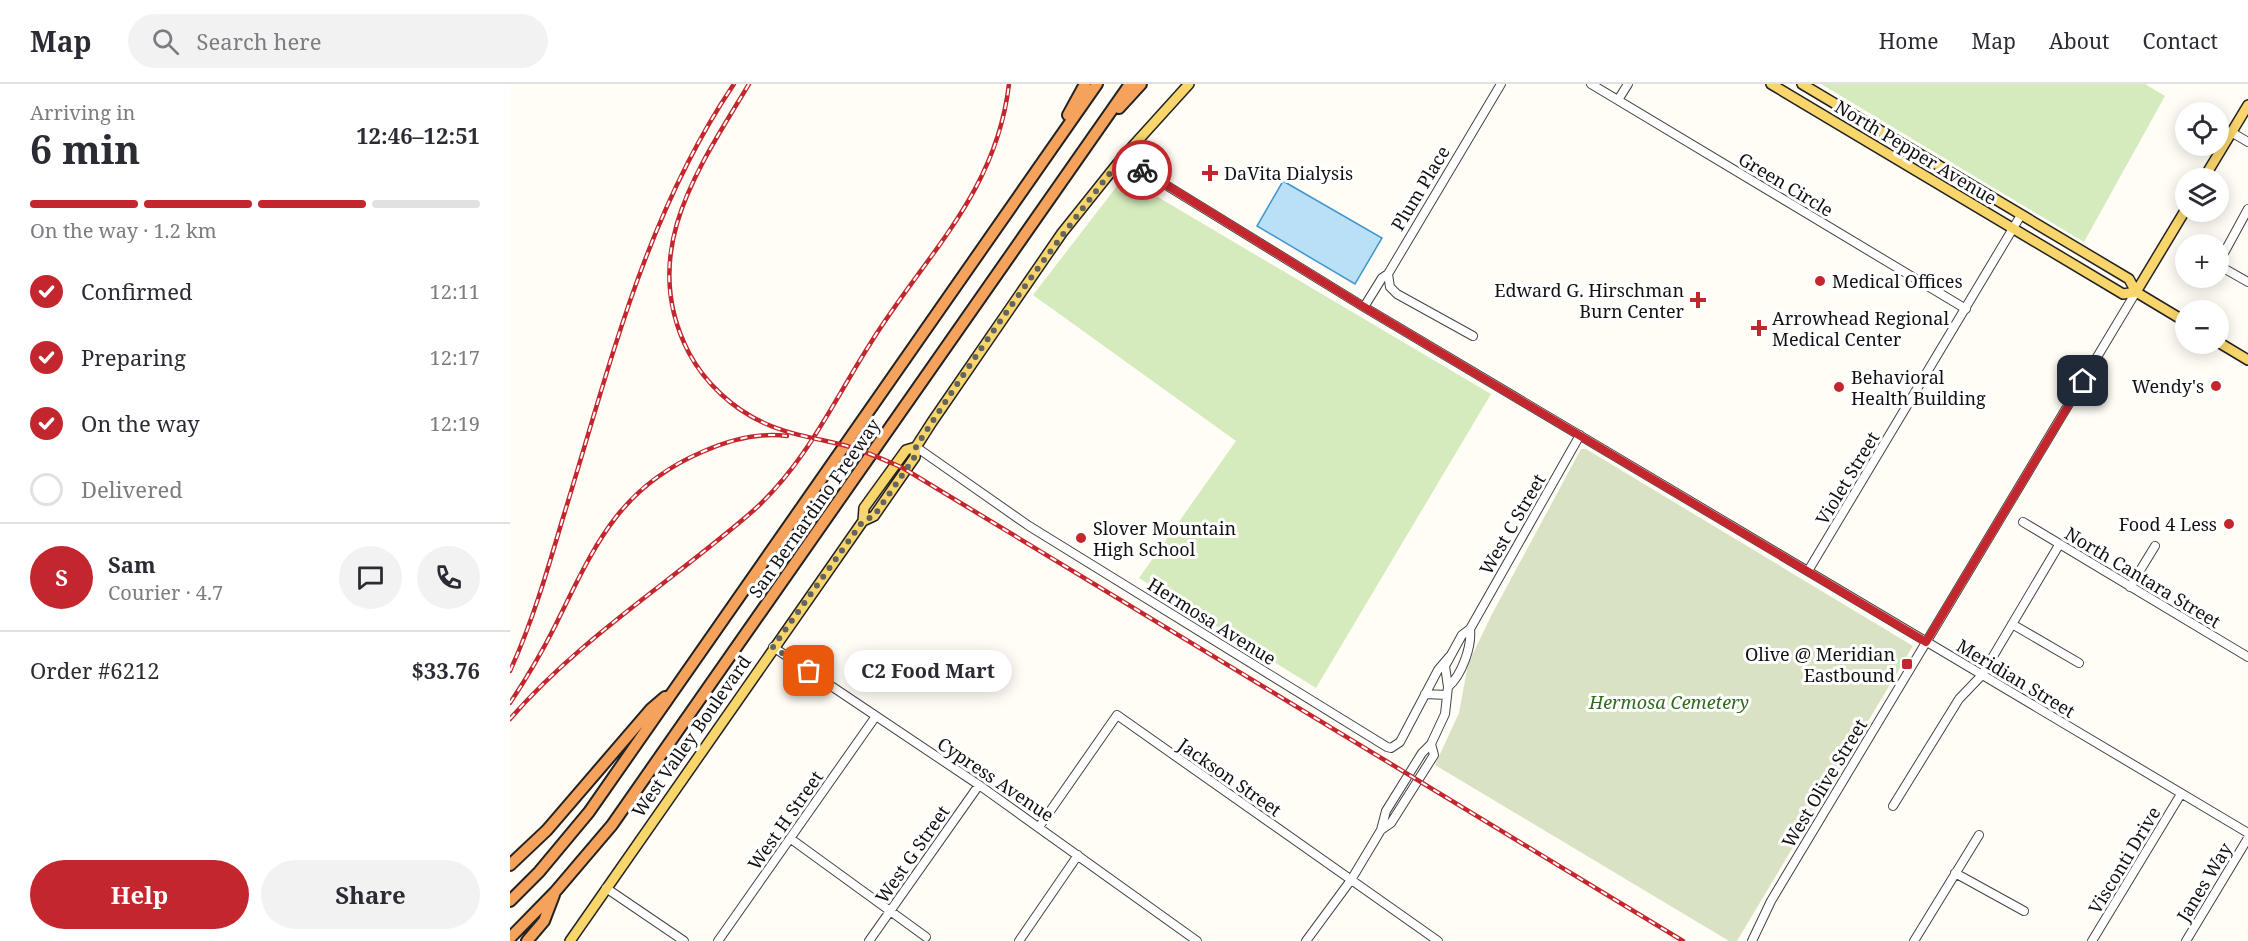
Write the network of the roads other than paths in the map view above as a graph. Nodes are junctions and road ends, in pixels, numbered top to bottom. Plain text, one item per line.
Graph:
1 (1085, 84) edge
2 (1097, 84) edge
3 (1130, 84) edge
4 (1142, 84) edge
5 (1189, 84) edge
6 (1501, 84) edge
7 (1591, 84) edge
8 (1613, 84) edge
9 (1628, 84) edge
10 (1771, 84) edge
11 (1802, 84) edge
12 (1607, 94) junction
13 (1618, 100) junction
14 (2248, 105) edge
15 (1102, 125) junction
16 (2231, 132) junction
17 (2248, 142) edge
18 (1122, 158) junction
19 (1038, 168) junction
20 (2210, 168) edge
21 (2248, 209) edge
22 (2021, 215) junction
23 (2178, 222) edge
24 (2013, 229) junction
25 (2229, 244) edge
26 (2229, 271) edge
27 (1388, 274) junction
28 (2247, 282) edge
29 (2136, 292) junction
30 (1364, 307) junction
31 (1966, 309) junction
32 (2175, 315) edge
33 (1473, 336) dead end
34 (2229, 349) edge
35 (2248, 360) edge
36 (1580, 435) junction
37 (916, 447) junction
38 (2023, 522) dead end
39 (2059, 545) junction
40 (2155, 546) dead end
41 (1808, 571) junction
42 (2130, 587) junction
43 (2012, 624) junction
44 (1470, 628) junction
45 (1926, 642) junction
46 (773, 647) junction
47 (1449, 657) junction
48 (2248, 657) edge
49 (2079, 663) dead end
50 (1982, 675) junction
51 (677, 687) junction
52 (1448, 691) junction
53 (1425, 694) junction
54 (876, 716) junction
55 (979, 785) junction
56 (2181, 794) junction
57 (1893, 806) dead end
58 (1039, 826) junction
59 (2248, 833) edge
60 (1979, 835) dead end
61 (791, 838) junction
62 (2248, 838) edge
63 (1078, 855) junction
64 (510, 865) edge
65 (1955, 873) junction
66 (1351, 880) junction
67 (606, 888) junction
68 (555, 892) junction
69 (510, 901) edge
70 (890, 911) junction
71 (2024, 911) dead end
72 (926, 937) dead end
73 (510, 938) edge
74 (527, 941) edge
75 (570, 941) edge
76 (684, 941) edge
77 (718, 941) edge
78 (869, 941) edge
79 (1018, 941) edge
80 (1197, 941) edge
81 (1306, 941) edge
82 (1438, 941) edge
83 (1752, 941) edge
84 (1914, 941) edge
85 (2092, 941) edge
86 (2186, 941) edge

1 - 19 highway
2 - 19 highway, San Bernardino Freeway
3 - 15 highway, San Bernardino Freeway
4 - 15 highway
5 - 18 main road, West Valley Boulevard
6 - 27 street, Plum Place
7 - 12 street, Green Circle
8 - 12 street
9 - 13 street
10 - 24 main road, North Pepper Avenue
11 - 22 main road, North Pepper Avenue
12 - 13 street, Green Circle
13 - 31 street, Green Circle
14 - 16 main road
15 - 68 highway, San Bernardino Freeway
16 - 17 street
16 - 20 main road
18 - 30 street, Meridian Street
18 - 37 main road, West Valley Boulevard
19 - 51 highway, San Bernardino Freeway
21 - 25 street
22 - 24 street, Violet Street
22 - 29 main road, North Pepper Avenue
23 - 29 main road
24 - 29 main road, North Pepper Avenue
24 - 31 street, Violet Street
26 - 28 street
27 - 30 street, Plum Place
27 - 33 street
29 - 32 main road
29 - 45 street, West Olive Street
30 - 36 street, Meridian Street
31 - 41 street, Violet Street
34 - 35 main road
36 - 41 street, Meridian Street
36 - 44 street, West C Street
37 - 46 main road, West Valley Boulevard
37 - 53 street, Hermosa Avenue
38 - 39 street, North Cantara Street
39 - 42 street, North Cantara Street
39 - 43 street
40 - 42 street
41 - 45 street, Meridian Street
42 - 48 street, North Cantara Street
43 - 49 street
43 - 50 street
44 - 47 street, West C Street
44 - 52 street, West C Street
45 - 50 street, Meridian Street
45 - 83 street, West Olive Street
46 - 54 street, Cypress Avenue
46 - 67 main road, West Valley Boulevard
47 - 52 street, West C Street
47 - 53 street
50 - 56 street, Meridian Street
50 - 57 street
51 - 64 highway
51 - 69 highway, San Bernardino Freeway
52 - 53 street
52 - 66 street, West C Street
54 - 55 street, Cypress Avenue
54 - 61 street, West H Street
55 - 58 street, Cypress Avenue
55 - 70 street, West G Street
56 - 59 street, Meridian Street
56 - 85 street, Visconti Drive
58 - 63 street, Cypress Avenue
58 - 66 street, Jackson Street
60 - 65 street
61 - 70 street
61 - 77 street, West H Street
62 - 86 street, Janes Way
63 - 79 street
63 - 80 street, Cypress Avenue
65 - 71 street
65 - 84 street
66 - 81 street, West C Street
66 - 82 street, Jackson Street
67 - 75 main road, West Valley Boulevard
67 - 76 street
68 - 73 highway, San Bernardino Freeway
68 - 74 highway
70 - 72 street
70 - 78 street, West G Street

